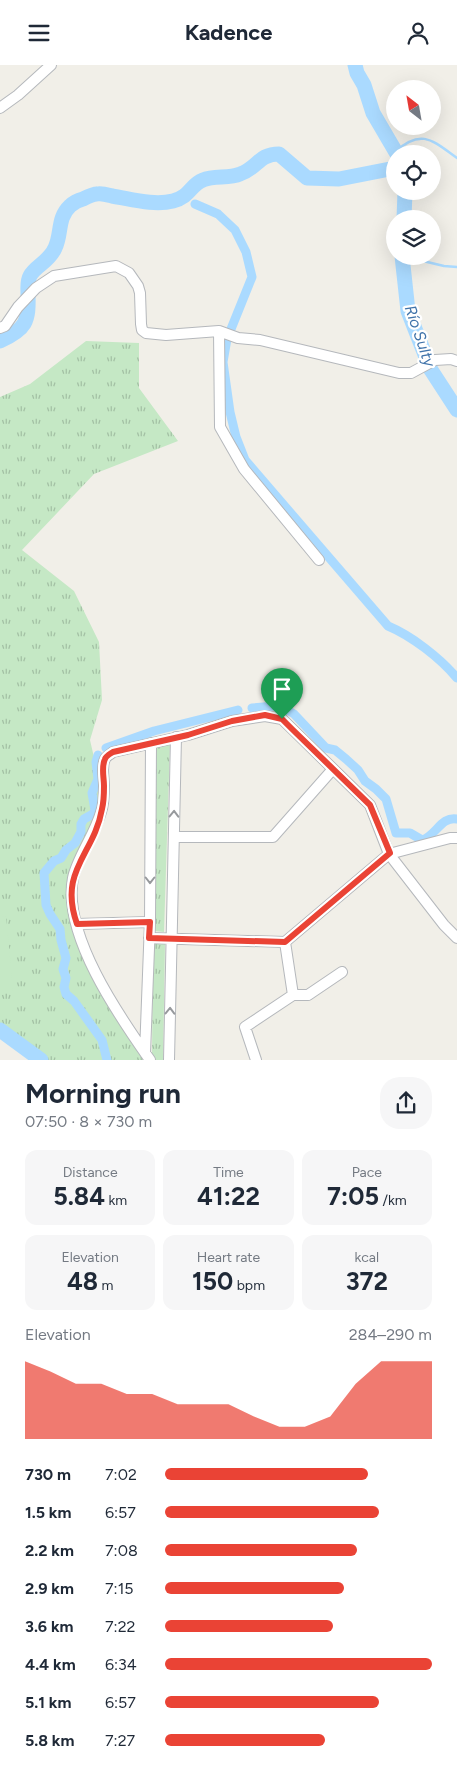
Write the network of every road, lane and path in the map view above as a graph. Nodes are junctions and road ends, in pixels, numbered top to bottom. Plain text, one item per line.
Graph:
1 (51, 65) edge
2 (0, 108) edge
3 (0, 328) edge
4 (219, 331) junction
5 (457, 361) edge
6 (319, 559) dead end
7 (176, 737) junction
8 (151, 743) junction
9 (333, 769) junction
10 (174, 837) junction
11 (457, 838) edge
12 (390, 853) junction
13 (150, 922) junction
14 (77, 924) junction
15 (149, 938) junction
16 (457, 938) edge
17 (171, 939) junction
18 (285, 942) junction
19 (342, 972) dead end
20 (293, 995) junction
21 (148, 1057) edge
22 (169, 1060) edge
23 (256, 1060) edge

1 - 2 street
3 - 4 street
4 - 5 street
4 - 6 street
7 - 8 street
7 - 9 street
10 -> 7 street
8 -> 13 street
8 - 14 street
9 - 10 street
9 - 12 street
10 - 17 street
11 - 12 street
12 - 16 street
12 - 18 street
13 - 14 street
13 - 15 street
14 - 21 street
15 - 17 street
15 - 21 street
17 - 18 street
22 -> 17 street
18 - 20 street
19 - 20 street
20 - 23 street

